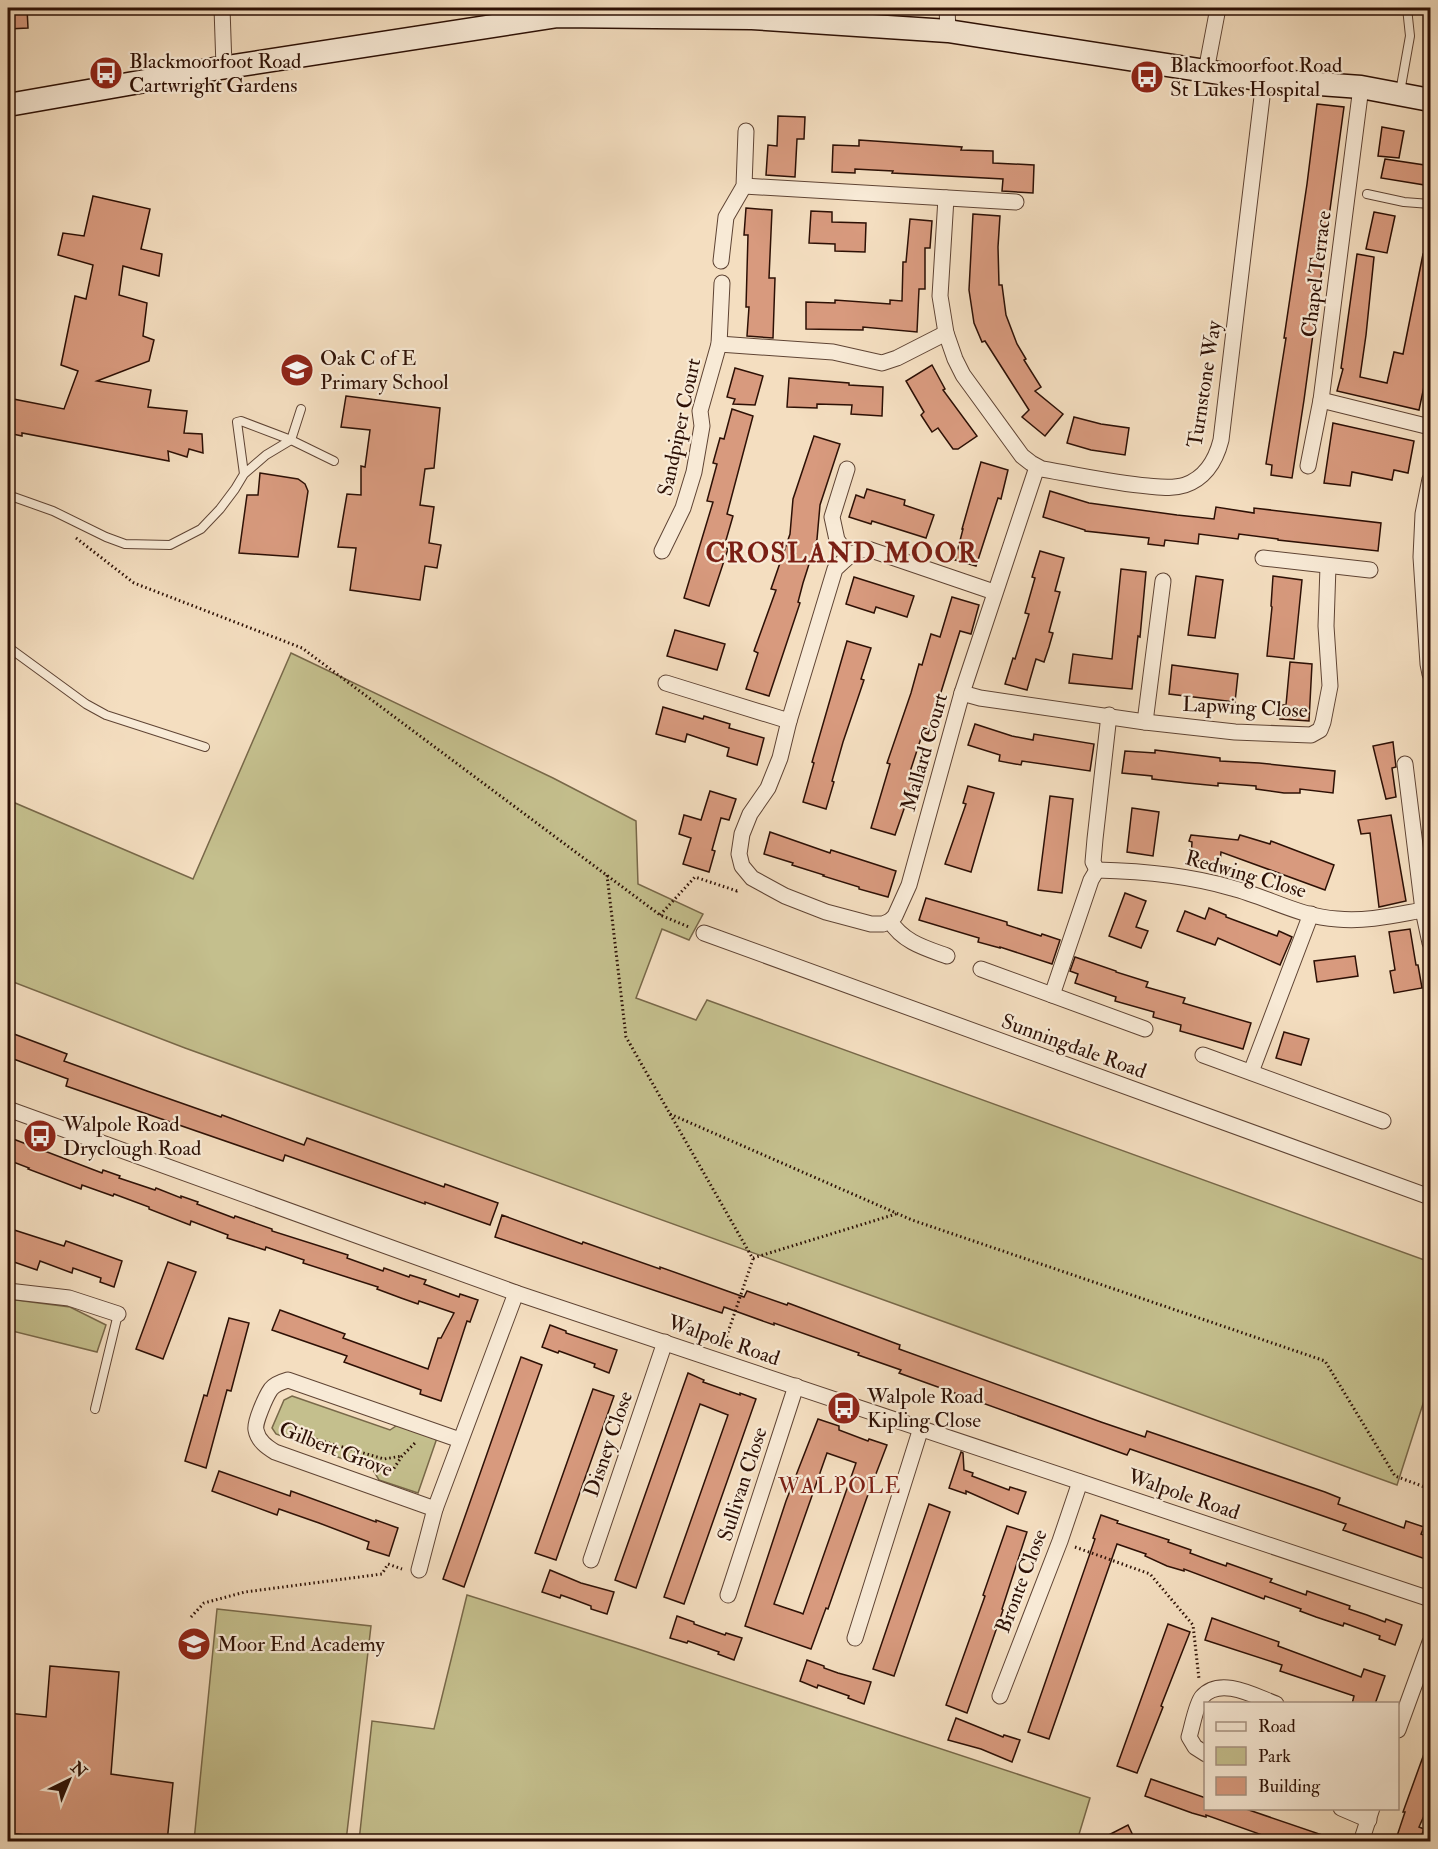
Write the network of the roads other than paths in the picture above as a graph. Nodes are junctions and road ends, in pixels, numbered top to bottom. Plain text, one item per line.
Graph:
1 (222, 8) edge
2 (947, 8) edge
3 (1218, 8) edge
4 (1407, 8) edge
5 (752, 13) edge
6 (948, 31) junction
7 (224, 67) junction
8 (1206, 71) junction
9 (1264, 80) junction
10 (1361, 87) junction
11 (1400, 94) junction
12 (1431, 100) edge
13 (8, 105) edge
14 (746, 131) dead end
15 (744, 186) junction
16 (1367, 194) dead end
17 (946, 198) junction
18 (1016, 202) dead end
19 (1431, 204) edge
20 (721, 261) dead end
21 (722, 283) dead end
22 (945, 333) junction
23 (719, 344) junction
24 (1321, 400) junction
25 (301, 409) dead end
26 (1431, 427) edge
27 (291, 440) junction
28 (334, 461) dead end
29 (1308, 466) dead end
30 (1036, 467) junction
31 (847, 469) dead end
32 (244, 474) junction
33 (1431, 479) edge
34 (8, 495) edge
35 (662, 551) dead end
36 (849, 556) junction
37 (1263, 558) dead end
38 (1328, 566) junction
39 (1370, 570) dead end
40 (1163, 581) dead end
41 (994, 592) junction
42 (8, 647) edge
43 (1431, 674) edge
44 (666, 683) dead end
45 (962, 693) junction
46 (1109, 715) junction
47 (789, 721) junction
48 (1145, 722) junction
49 (205, 747) dead end
50 (1405, 764) dead end
51 (1097, 870) junction
52 (1423, 910) junction
53 (1311, 914) junction
54 (890, 921) junction
55 (704, 933) road end
56 (1431, 943) edge
57 (947, 956) dead end
58 (981, 969) dead end
59 (1052, 995) junction
60 (1145, 1029) dead end
61 (1203, 1054) dead end
62 (1251, 1071) junction
63 (8, 1109) edge
64 (1383, 1121) dead end
65 (1431, 1196) edge
66 (8, 1291) edge
67 (516, 1293) junction
68 (118, 1314) joint
69 (665, 1342) junction
70 (796, 1386) junction
71 (95, 1409) dead end
72 (921, 1428) junction
73 (460, 1440) junction
74 (1080, 1482) junction
75 (435, 1509) junction
76 (591, 1560) dead end
77 (419, 1570) road end
78 (728, 1595) dead end
79 (1431, 1599) edge
80 (855, 1638) dead end
81 (1431, 1642) edge
82 (1000, 1696) dead end
83 (1270, 1702) edge
84 (1399, 1727) edge
85 (1204, 1753) edge
86 (1347, 1810) edge
87 (1370, 1814) edge
88 (1361, 1842) edge

1 - 7 street
2 - 6 street
3 - 8 street
4 - 11 lane
5 - 6 street
5 - 7 street
6 - 8 street
7 - 13 street
8 - 9 street
9 - 10 street
9 - 30 street, Turnstone Way
10 - 11 street
10 - 24 street, Chapel Terrace
11 - 12 street
14 - 15 street
15 - 17 street
15 - 20 street
16 - 19 lane
17 - 18 street
17 - 22 street
21 - 23 street, Sandpiper Court
22 - 23 street, Sandpiper Court
22 - 30 street
23 - 35 street, Sandpiper Court
24 - 26 street
24 - 29 street, Chapel Terrace
25 - 27 lane
27 - 28 lane
27 - 32 lane
27 - 32 lane
30 - 41 street, Mallard Court
31 - 36 street
32 - 34 lane
33 - 43 street
36 - 41 street
36 - 47 street
37 - 38 street
38 - 39 street
38 - 48 street, Lapwing Close
40 - 48 street
41 - 45 street, Mallard Court
42 - 49 lane
44 - 47 street
45 - 46 street, Lapwing Close
45 - 54 street, Mallard Court
46 - 48 street, Lapwing Close
46 - 51 street
47 - 54 street
50 - 52 street
51 - 53 street, Redwing Close
51 - 59 street
52 - 53 street, Redwing Close
52 - 56 street
53 - 62 street, Redwing Close
54 - 57 street
55 - 65 street, Sunningdale Road
58 - 59 street
59 - 60 street
61 - 62 street
62 - 64 street
63 - 67 street, Walpole Road
66 - 68 street
67 - 69 street, Walpole Road
67 - 73 street
68 - 71 lane
69 - 70 street, Walpole Road
69 - 76 street, Disney Close
70 - 72 street, Walpole Road
70 - 78 street, Sullivan Close
72 - 74 street, Walpole Road
72 - 80 street
73 - 75 street
73 - 75 street, Gilbert Grove
74 - 79 street, Walpole Road
74 - 82 street, Bronte Close
75 - 77 street
81 - 84 street
83 - 85 street
86 - 87 street
87 - 88 street

